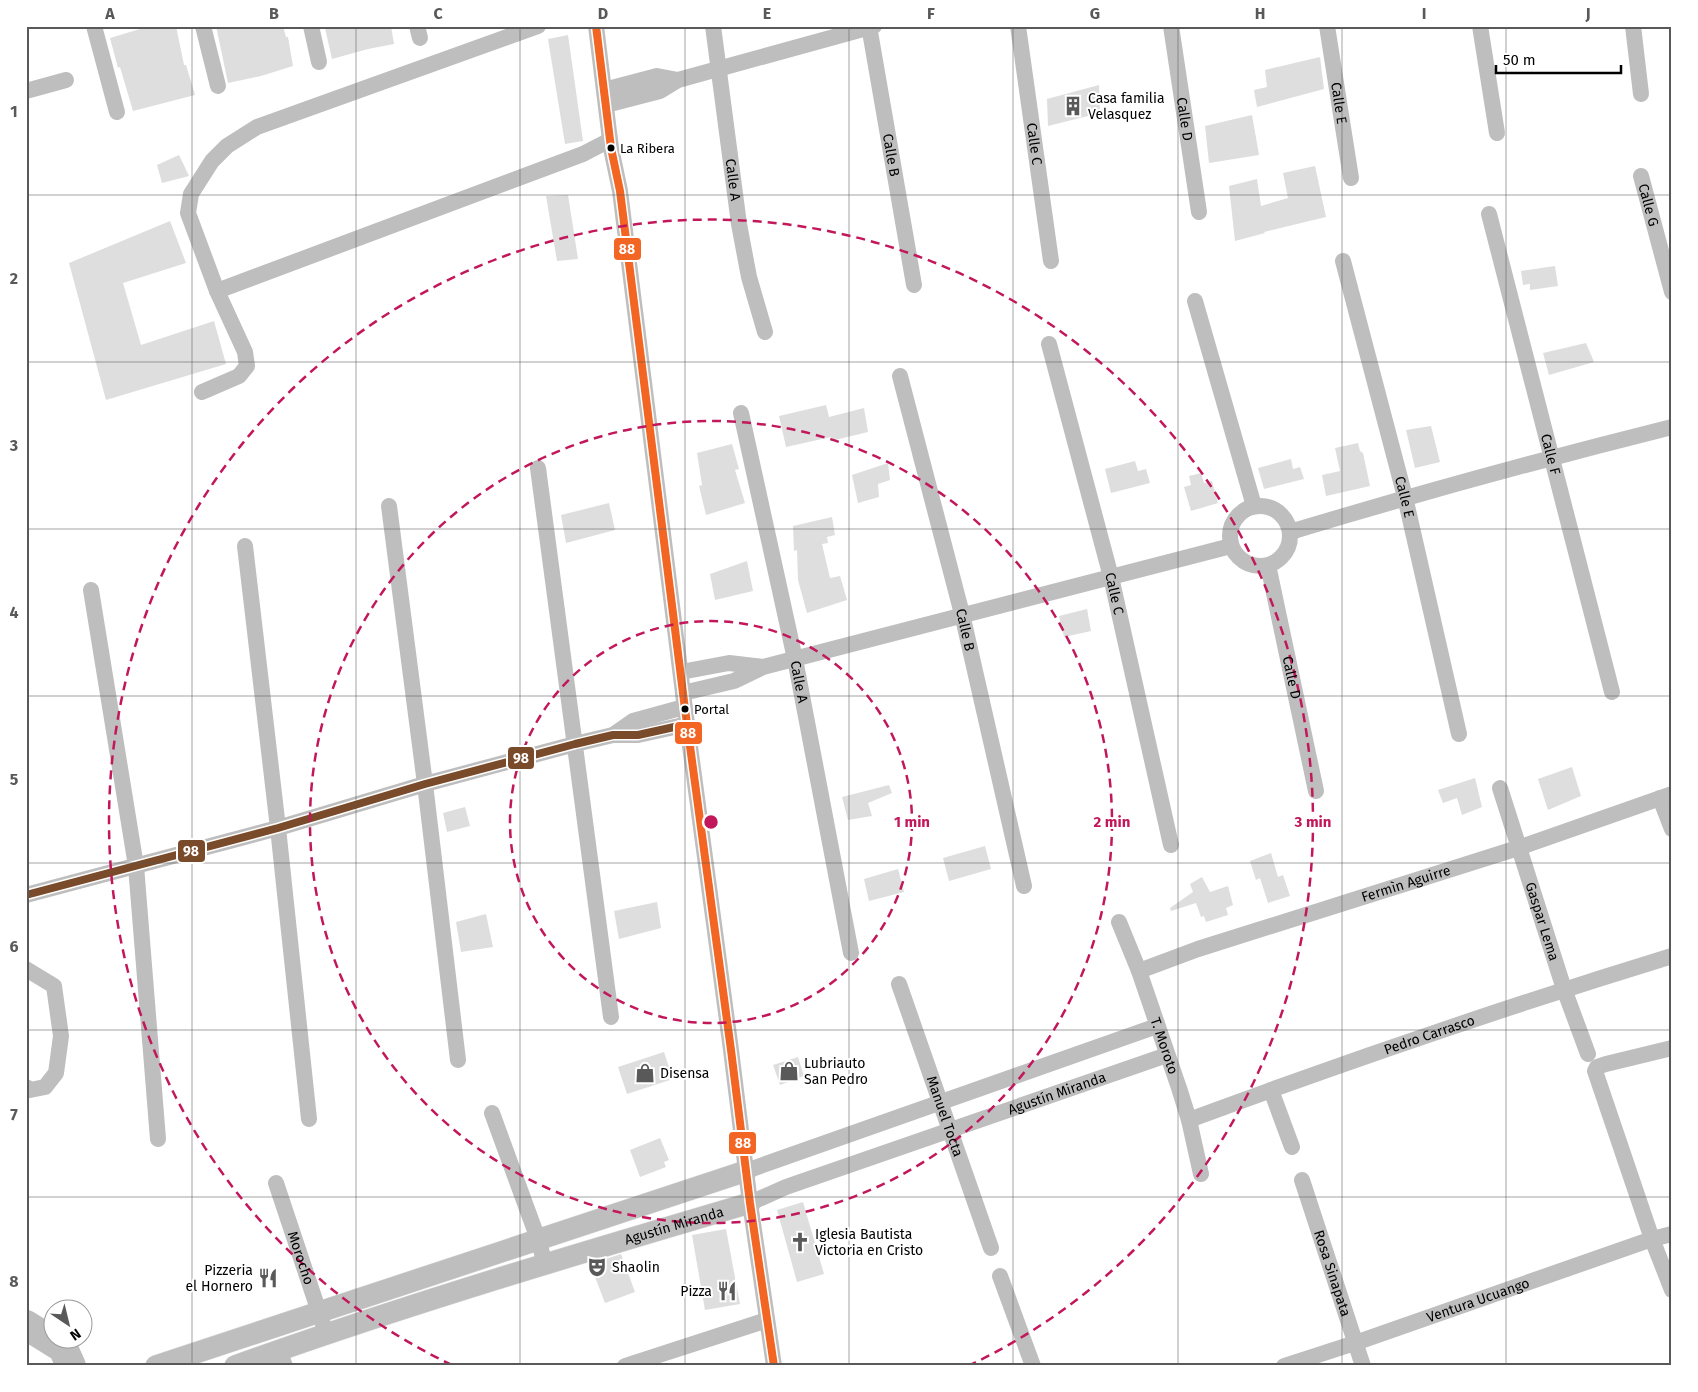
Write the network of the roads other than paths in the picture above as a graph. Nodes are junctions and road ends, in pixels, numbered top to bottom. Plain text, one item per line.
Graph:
1 (94, 26) edge
2 (203, 26) edge
3 (311, 26) edge
4 (538, 26) edge
5 (596, 26) edge
6 (713, 26) edge
7 (1018, 26) edge
8 (1171, 26) edge
9 (1327, 26) edge
10 (1480, 26) edge
11 (1633, 26) edge
12 (871, 27) edge
13 (319, 62) dead end
14 (718, 69) junction
15 (66, 80) dead end
16 (218, 86) dead end
17 (26, 90) edge
18 (1641, 94) dead end
19 (605, 98) junction
20 (117, 112) dead end
21 (1497, 133) dead end
22 (610, 140) junction
23 (1641, 176) dead end
24 (1351, 178) dead end
25 (1199, 212) dead end
26 (1489, 214) dead end
27 (1051, 261) dead end
28 (1343, 261) dead end
29 (914, 285) dead end
30 (217, 291) junction
31 (1672, 292) edge
32 (1195, 301) dead end
33 (765, 332) dead end
34 (1049, 344) dead end
35 (900, 376) dead end
36 (202, 392) dead end
37 (741, 413) dead end
38 (1672, 427) edge
39 (1552, 457) junction
40 (538, 468) dead end
41 (1405, 498) junction
42 (389, 506) dead end
43 (1254, 506) junction
44 (1290, 532) junction
45 (245, 546) dead end
46 (1231, 546) junction
47 (1268, 565) junction
48 (1111, 577) junction
49 (91, 590) dead end
50 (962, 614) junction
51 (795, 660) junction
52 (763, 667) junction
53 (680, 672) junction
54 (1612, 692) dead end
55 (684, 700) junction
56 (688, 724) junction
57 (635, 728) junction
58 (1459, 734) dead end
59 (575, 744) junction
60 (425, 784) junction
61 (1500, 788) dead end
62 (1316, 791) dead end
63 (1666, 796) edge
64 (278, 828) junction
65 (1672, 829) edge
66 (1171, 845) dead end
67 (1518, 848) junction
68 (136, 866) junction
69 (1024, 886) dead end
70 (26, 895) edge
71 (1119, 922) dead end
72 (852, 953) dead end
73 (1672, 956) edge
74 (26, 969) edge
75 (1139, 971) junction
76 (899, 984) dead end
77 (1564, 989) junction
78 (611, 1017) dead end
79 (1157, 1026) junction
80 (1672, 1048) edge
81 (1588, 1054) dead end
82 (1167, 1055) junction
83 (458, 1060) dead end
84 (26, 1088) edge
85 (1271, 1090) junction
86 (942, 1103) junction
87 (492, 1113) dead end
88 (309, 1119) dead end
89 (1189, 1120) junction
90 (951, 1130) junction
91 (158, 1139) dead end
92 (1292, 1148) dead end
93 (746, 1171) junction
94 (1201, 1174) dead end
95 (1302, 1180) dead end
96 (276, 1183) dead end
97 (750, 1203) junction
98 (1672, 1234) edge
99 (538, 1239) junction
100 (1652, 1239) junction
101 (991, 1248) dead end
102 (545, 1264) junction
103 (1000, 1276) dead end
104 (1672, 1290) edge
105 (319, 1311) junction
106 (767, 1320) junction
107 (326, 1333) junction
108 (1355, 1343) junction
109 (282, 1358) edge
110 (156, 1366) edge
111 (235, 1366) edge
112 (626, 1366) edge
113 (774, 1366) edge
114 (1033, 1366) edge
115 (1284, 1366) edge
116 (1363, 1366) edge

1 - 20 street
2 - 16 street
3 - 13 street
4 - 30 street
5 - 19 street
6 - 14 street, Calle A
7 - 27 street, Calle C
8 - 25 street, Calle D
9 - 24 street, Calle E
10 - 21 street
11 - 18 street
12 - 14 street
12 - 29 street, Calle B
14 - 19 street
14 - 33 street, Calle A
15 - 17 street
19 - 22 street
22 - 30 street
22 - 53 street
23 - 31 street, Calle G
26 - 39 street, Calle F
28 - 41 street, Calle E
30 - 36 street
32 - 43 street
34 - 48 street, Calle C
35 - 50 street, Calle B
37 - 51 street, Calle A
38 - 39 street
39 - 41 street
39 - 54 street, Calle F
40 - 59 street
41 - 44 street
41 - 58 street, Calle E
42 - 60 street
43 - 44 street
43 - 46 street
44 - 47 street
45 - 64 street
46 - 47 street
46 - 48 street
47 - 62 street, Calle D
48 - 50 street
48 - 66 street, Calle C
49 - 68 street
50 - 51 street
50 - 69 street, Calle B
51 - 52 street
51 - 72 street, Calle A
52 - 53 street
52 - 55 street
53 - 55 street
55 - 56 street
55 - 57 street
56 - 57 street
56 - 93 street
57 - 59 street
59 - 60 street
59 - 78 street
60 - 64 street
60 - 83 street
61 - 67 street, Gaspar Lema
63 - 65 street
63 - 67 street, Fermìn Aguirre
64 - 68 street
64 - 88 street
67 - 75 street, Fermìn Aguirre
67 - 77 street, Gaspar Lema
68 - 70 street
68 - 91 street
71 - 75 street, T. Moroto
73 - 77 street, Pedro Carrasco
74 - 84 street
75 - 79 street, T. Moroto
76 - 86 street, Manuel Tocta
77 - 81 street, Gaspar Lema
77 - 85 street, Pedro Carrasco
79 - 82 street, T. Moroto
79 - 86 street, Agustín Miranda
80 - 100 street
82 - 89 street, T. Moroto
82 - 90 street, Agustín Miranda
85 - 89 street, Pedro Carrasco
85 - 92 street
86 - 90 street, Manuel Tocta
86 - 93 street, Agustín Miranda
87 - 99 street
89 - 94 street, T. Moroto
90 - 97 street, Agustín Miranda
90 - 101 street, Manuel Tocta
93 - 97 street
93 - 99 main road, Agustín Miranda
95 - 108 street, Rosa Sinapata
96 - 105 street, Morocho
97 - 102 main road, Agustín Miranda
97 - 106 street
98 - 100 street, Ventura Ucuango
99 - 102 street
99 - 105 main road, Agustín Miranda
100 - 104 street
100 - 108 street, Ventura Ucuango
102 - 107 main road, Agustín Miranda
103 - 114 street
105 - 107 street, Morocho
105 - 110 main road, Agustín Miranda
106 - 112 street
106 - 113 street
107 - 109 main road, Agustín Miranda
108 - 115 street, Ventura Ucuango
108 - 116 street, Rosa Sinapata
109 - 111 main road, Agustín Miranda

